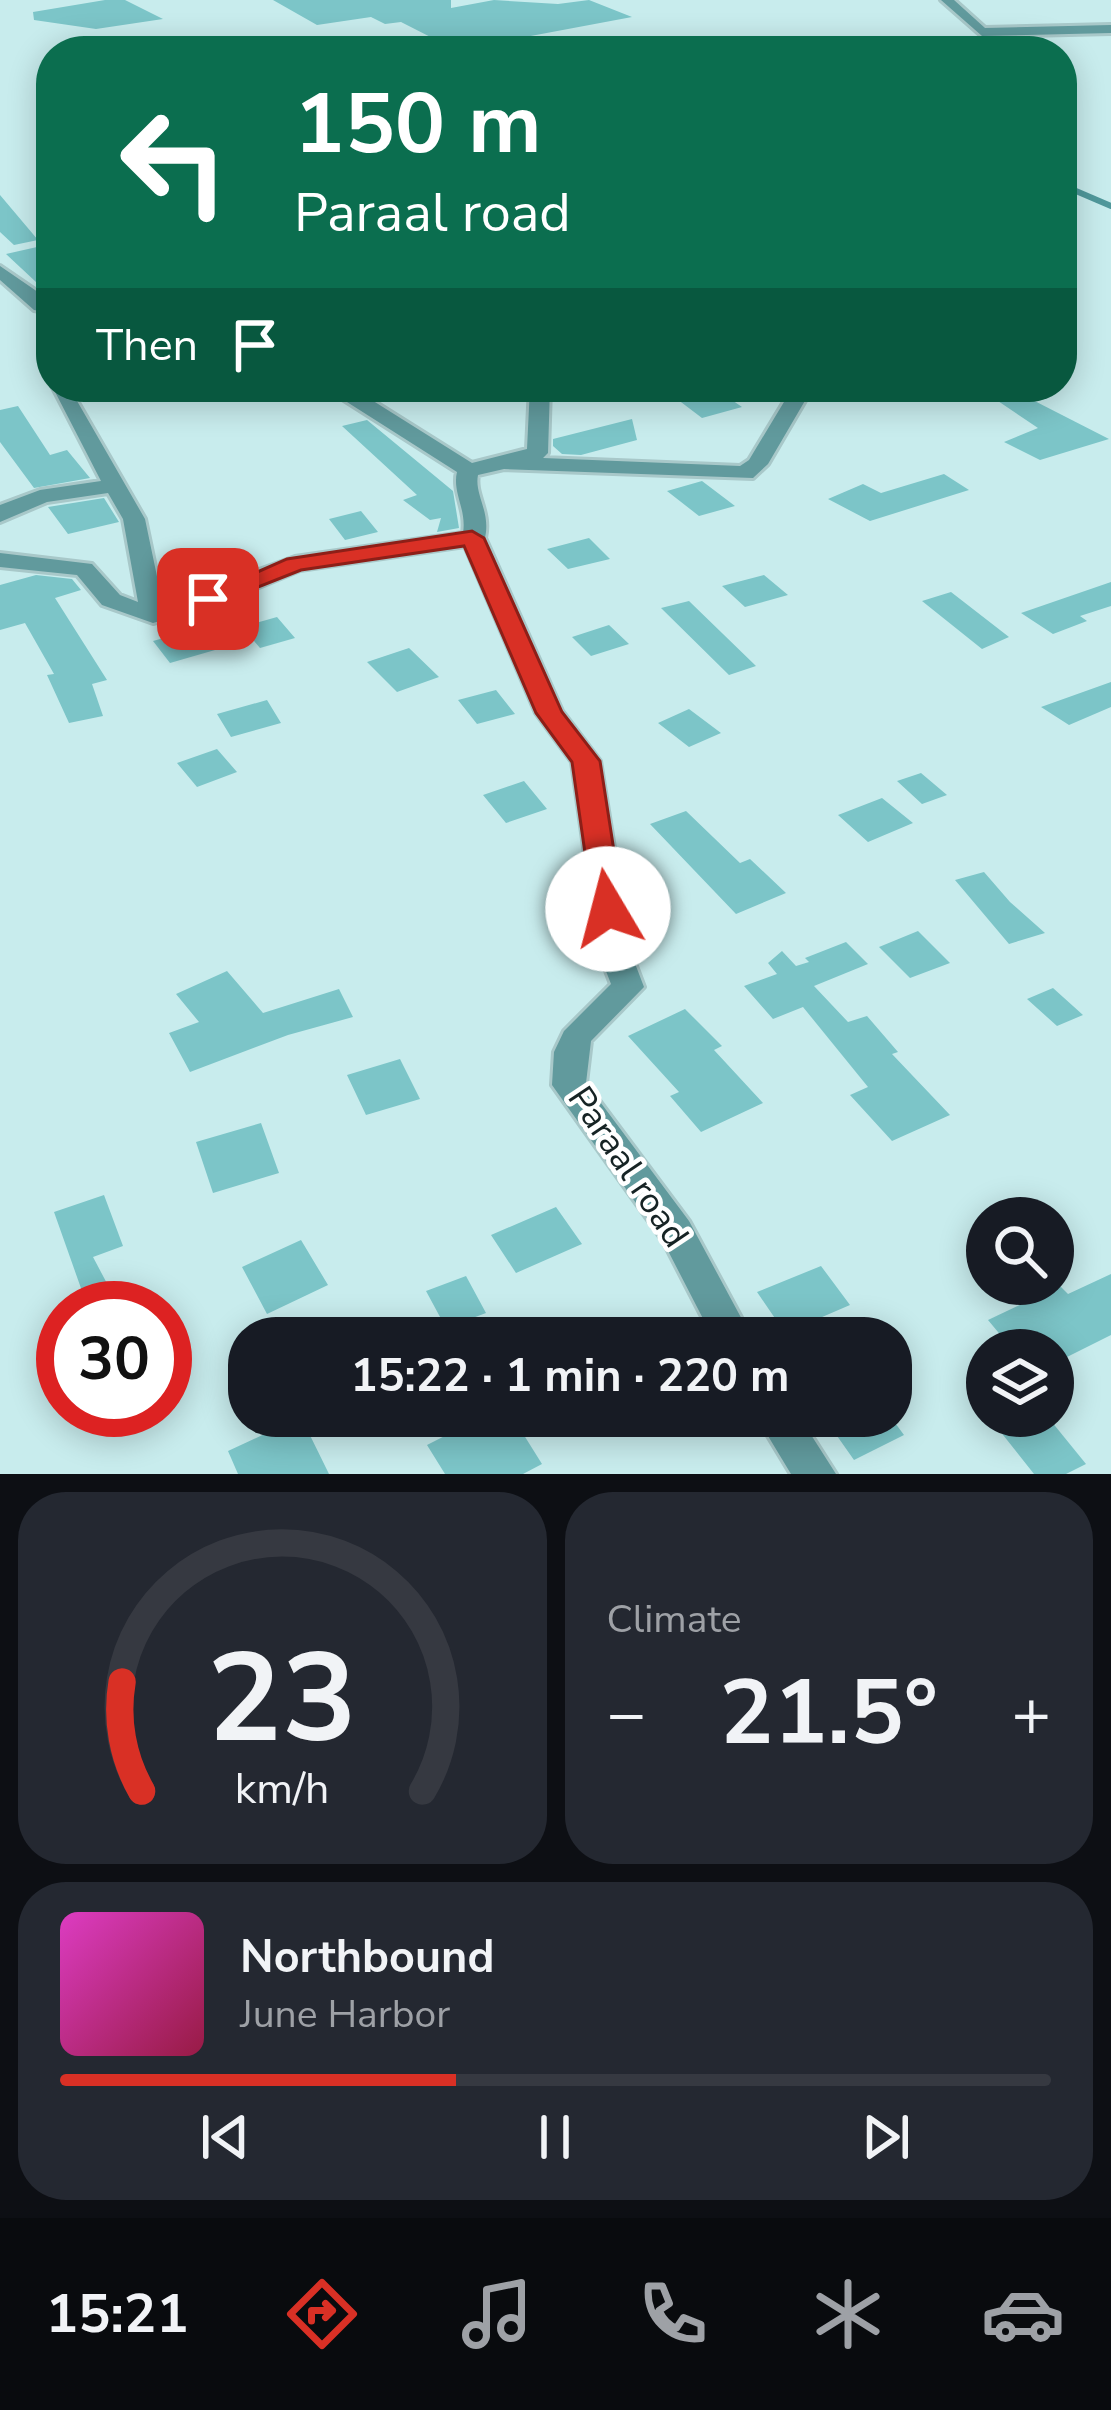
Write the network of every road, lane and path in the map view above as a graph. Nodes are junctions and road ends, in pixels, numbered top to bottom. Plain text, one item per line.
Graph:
1 (946, 0) edge
2 (1071, 13) dead end
3 (1088, 29) junction
4 (1111, 29) edge
5 (1013, 35) joint
6 (0, 271) edge
7 (36, 302) edge
8 (68, 402) edge
9 (361, 402) edge
10 (540, 402) edge
11 (794, 402) edge
12 (504, 463) junction
13 (468, 470) junction
14 (116, 486) junction
15 (0, 515) edge
16 (472, 538) junction
17 (0, 560) edge
18 (153, 616) junction
19 (722, 1317) edge
20 (790, 1437) edge
21 (814, 1474) edge

1 - 5 street
2 - 3 street
3 - 4 street
3 - 5 street
6 - 7 street
8 - 14 street
9 - 13 street
10 - 12 street
11 - 12 street
12 - 13 street
13 - 16 street
14 - 15 street
14 - 18 street
16 - 18 street
16 - 19 street, Paraal road
17 - 18 street
20 - 21 street

